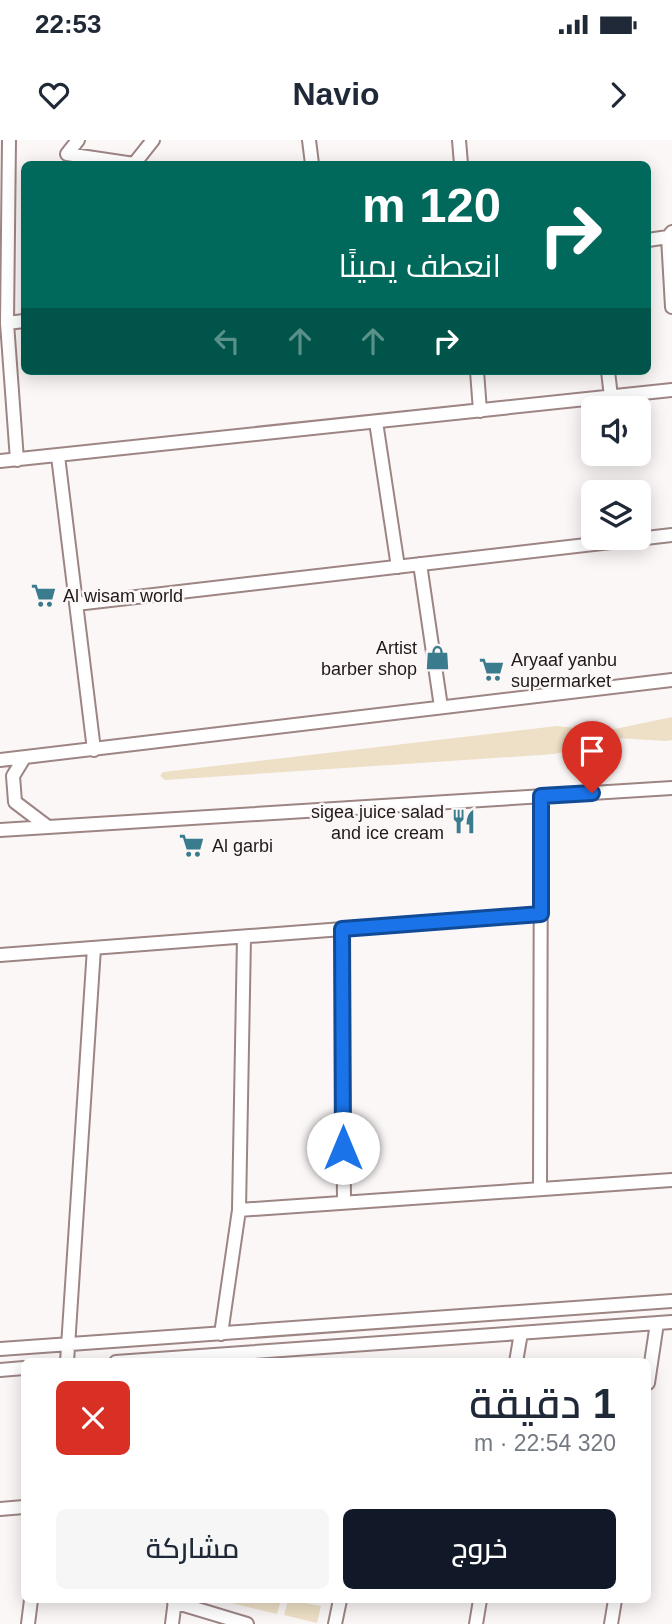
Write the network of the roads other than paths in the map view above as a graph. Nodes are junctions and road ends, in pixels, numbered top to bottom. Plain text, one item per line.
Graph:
1 (9, 140) edge
2 (78, 140) edge
3 (153, 140) edge
4 (309, 140) edge
5 (459, 140) edge
6 (114, 161) edge
7 (136, 161) edge
8 (312, 161) edge
9 (461, 161) edge
10 (670, 235) edge
11 (651, 239) edge
12 (672, 307) edge
13 (21, 321) edge
14 (7, 323) junction
15 (477, 375) edge
16 (608, 375) edge
17 (672, 390) edge
18 (611, 396) edge
19 (620, 396) edge
20 (581, 400) edge
21 (480, 411) junction
22 (376, 422) junction
23 (58, 456) junction
24 (17, 460) junction
25 (0, 461) edge
26 (672, 535) edge
27 (420, 564) junction
28 (398, 567) junction
29 (76, 604) junction
30 (672, 680) edge
31 (442, 707) junction
32 (94, 750) junction
33 (24, 758) junction
34 (0, 760) edge
35 (672, 788) edge
36 (541, 796) junction
37 (48, 827) junction
38 (0, 830) edge
39 (541, 914) junction
40 (342, 929) junction
41 (244, 937) junction
42 (94, 948) junction
43 (0, 955) edge
44 (672, 1180) edge
45 (540, 1188) junction
46 (344, 1202) junction
47 (239, 1210) junction
48 (672, 1301) edge
49 (672, 1322) edge
50 (657, 1323) junction
51 (521, 1333) junction
52 (221, 1334) junction
53 (67, 1344) junction
54 (0, 1349) edge
55 (67, 1358) edge
56 (172, 1358) edge
57 (517, 1358) edge
58 (651, 1363) edge
59 (21, 1368) edge
60 (0, 1370) edge
61 (21, 1507) edge
62 (0, 1509) edge
63 (31, 1603) edge
64 (175, 1603) edge
65 (181, 1603) edge
66 (339, 1603) edge
67 (480, 1603) edge
68 (614, 1603) edge
69 (28, 1624) edge
70 (172, 1624) edge
71 (247, 1624) edge
72 (335, 1624) edge
73 (476, 1624) edge
74 (611, 1624) edge

1 - 14 street
2 - 6 street
3 - 7 street
4 - 8 street
5 - 9 street
10 - 11 street
10 - 12 street
13 - 14 street
14 - 24 street
15 - 21 street
16 - 18 street
17 - 19 street
20 - 21 street
21 - 22 street
22 - 23 street
22 - 28 street
23 - 24 street
23 - 29 street
24 - 25 street
26 - 27 street
27 - 28 street
27 - 31 street
28 - 29 street
29 - 32 street
30 - 31 street
31 - 32 street
32 - 33 street
33 - 34 street
33 - 37 street
35 - 36 street
36 - 37 street
36 - 39 street
37 - 38 street
39 - 40 street
39 - 45 street
40 - 41 street
40 - 46 street
41 - 42 street
41 - 47 street
42 - 43 street
42 - 53 street
44 - 45 street
45 - 46 street
46 - 47 street
47 - 52 street
48 - 52 street
49 - 50 street
50 - 51 street
50 - 58 street
51 - 56 street
51 - 57 street
52 - 53 street
53 - 54 street
53 - 55 street
59 - 60 street
61 - 62 street
63 - 69 street
64 - 70 street
65 - 71 street
66 - 72 street
67 - 73 street
68 - 74 street

